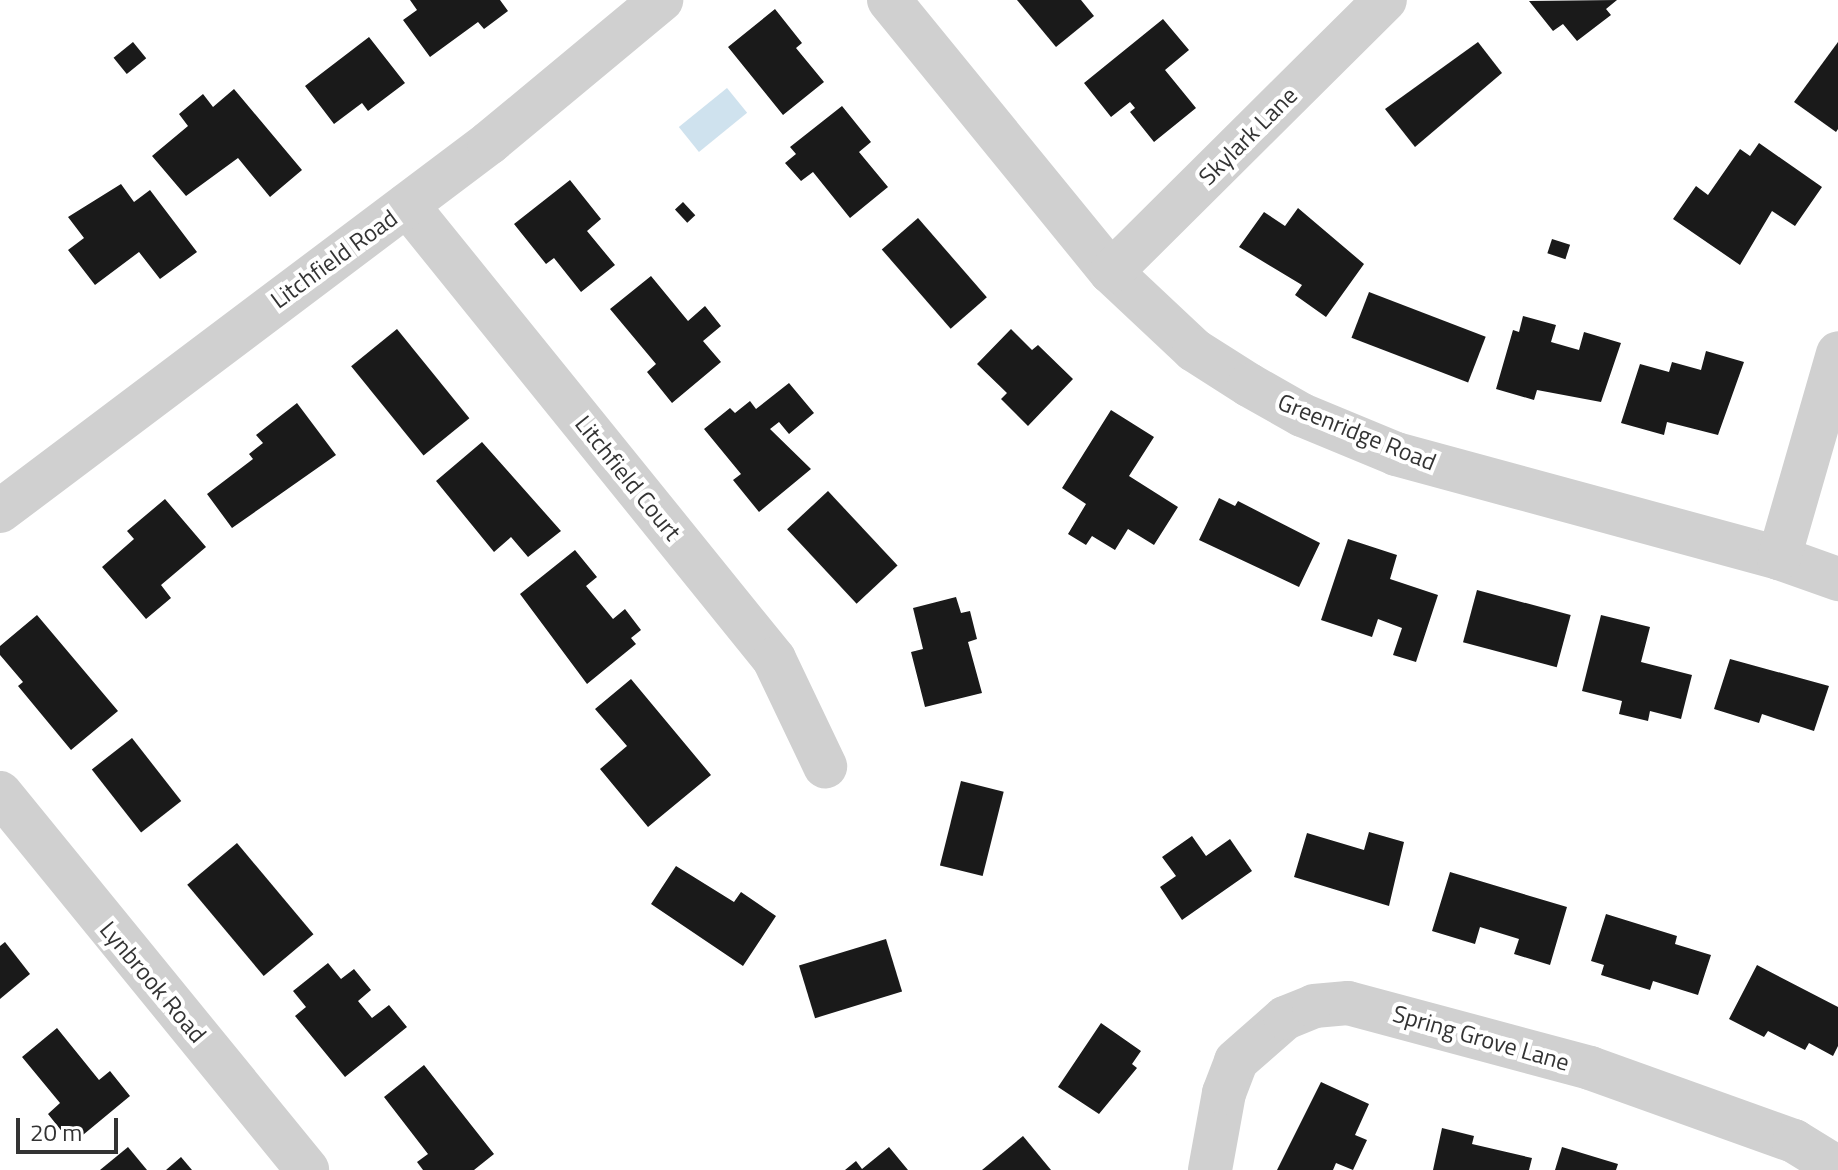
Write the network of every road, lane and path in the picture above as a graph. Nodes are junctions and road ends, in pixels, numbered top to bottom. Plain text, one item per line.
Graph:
1 (661, 0) edge
2 (889, 0) edge
3 (1385, 0) edge
4 (407, 205) junction
5 (1111, 272) junction
6 (1838, 353) edge
7 (0, 511) edge
8 (1779, 558) junction
9 (1838, 579) edge
10 (825, 766) dead end
11 (0, 793) edge
12 (1838, 1168) edge
13 (307, 1170) edge
14 (1210, 1170) edge

1 - 4 street, Litchfield Road
2 - 5 street, Greenridge Road
3 - 5 street, Skylark Lane
4 - 7 street, Litchfield Road
4 - 10 street, Litchfield Court
5 - 8 street, Greenridge Road
6 - 8 street
8 - 9 street, Greenridge Road
11 - 13 street, Lynbrook Road
12 - 14 street, Spring Grove Lane

